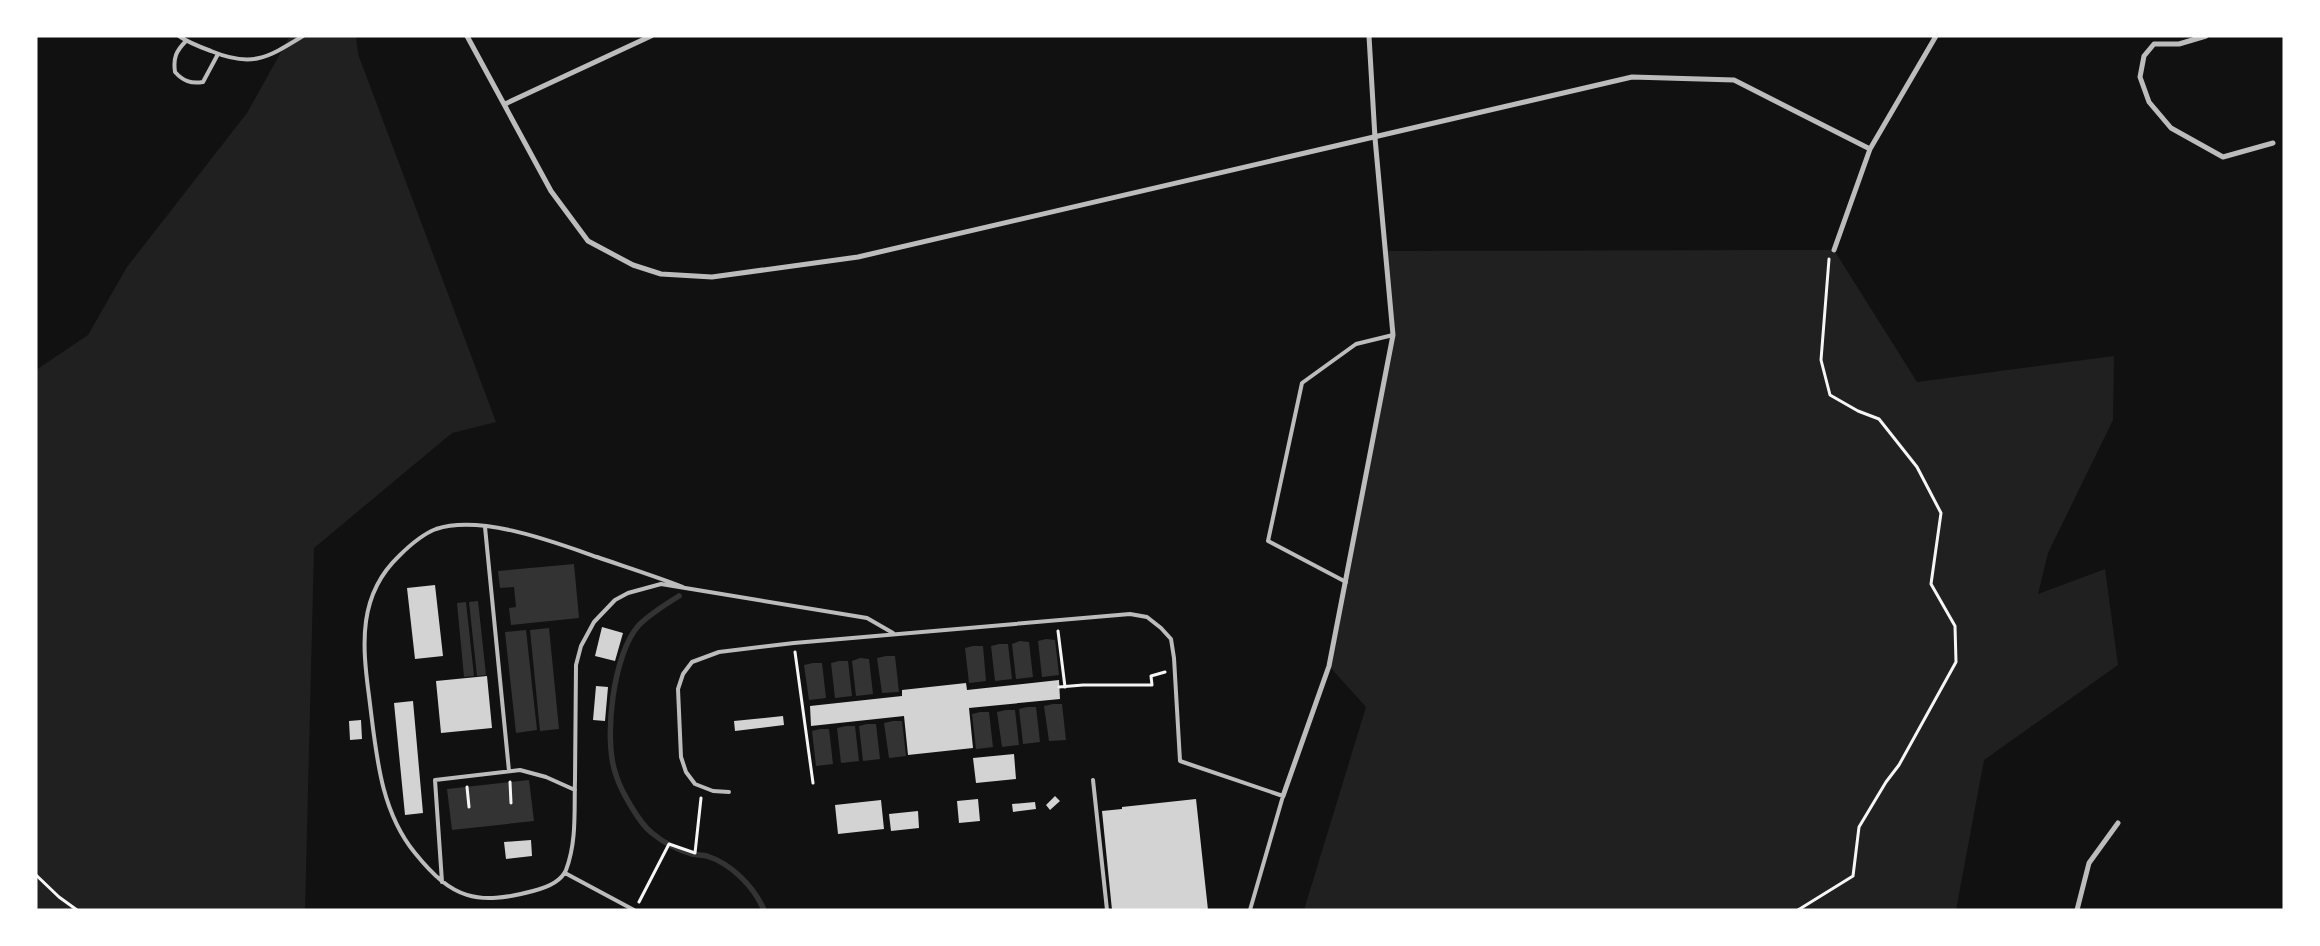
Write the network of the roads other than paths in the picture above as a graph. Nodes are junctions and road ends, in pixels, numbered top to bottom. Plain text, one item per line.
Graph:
1 (179, 36) edge
2 (303, 36) edge
3 (467, 36) edge
4 (651, 36) edge
5 (1369, 36) edge
6 (1936, 36) edge
7 (2206, 36) edge
8 (186, 41) junction
9 (218, 54) junction
10 (505, 104) junction
11 (1375, 138) junction
12 (2273, 143) dead end
13 (1870, 149) junction
14 (1834, 250) road end
15 (1393, 334) junction
16 (485, 527) junction
17 (1346, 582) junction
18 (683, 587) junction
19 (893, 633) junction
20 (509, 771) junction
21 (1093, 780) dead end
22 (575, 790) junction
23 (730, 792) dead end
24 (1284, 796) junction
25 (2118, 823) dead end
26 (565, 872) junction
27 (442, 882) junction
28 (635, 910) edge
29 (1107, 910) edge
30 (1250, 910) edge
31 (2077, 910) edge

1 - 8 lane
2 - 9 lane
3 - 10 street
4 - 10 street
5 - 11 street
6 - 13 street
7 - 12 street
8 - 9 lane
8 - 9 lane
10 - 11 street
11 - 13 street
11 - 15 street
13 - 14 street
15 - 17 street
15 - 17 lane
16 - 18 lane
16 - 20 lane
16 - 27 lane
17 - 24 street
18 - 19 lane
18 - 22 lane
19 - 23 lane
19 - 24 lane
20 - 22 lane
20 - 27 lane
21 - 29 lane
22 - 26 lane
24 - 30 lane
25 - 31 street
26 - 27 lane
26 - 28 lane

